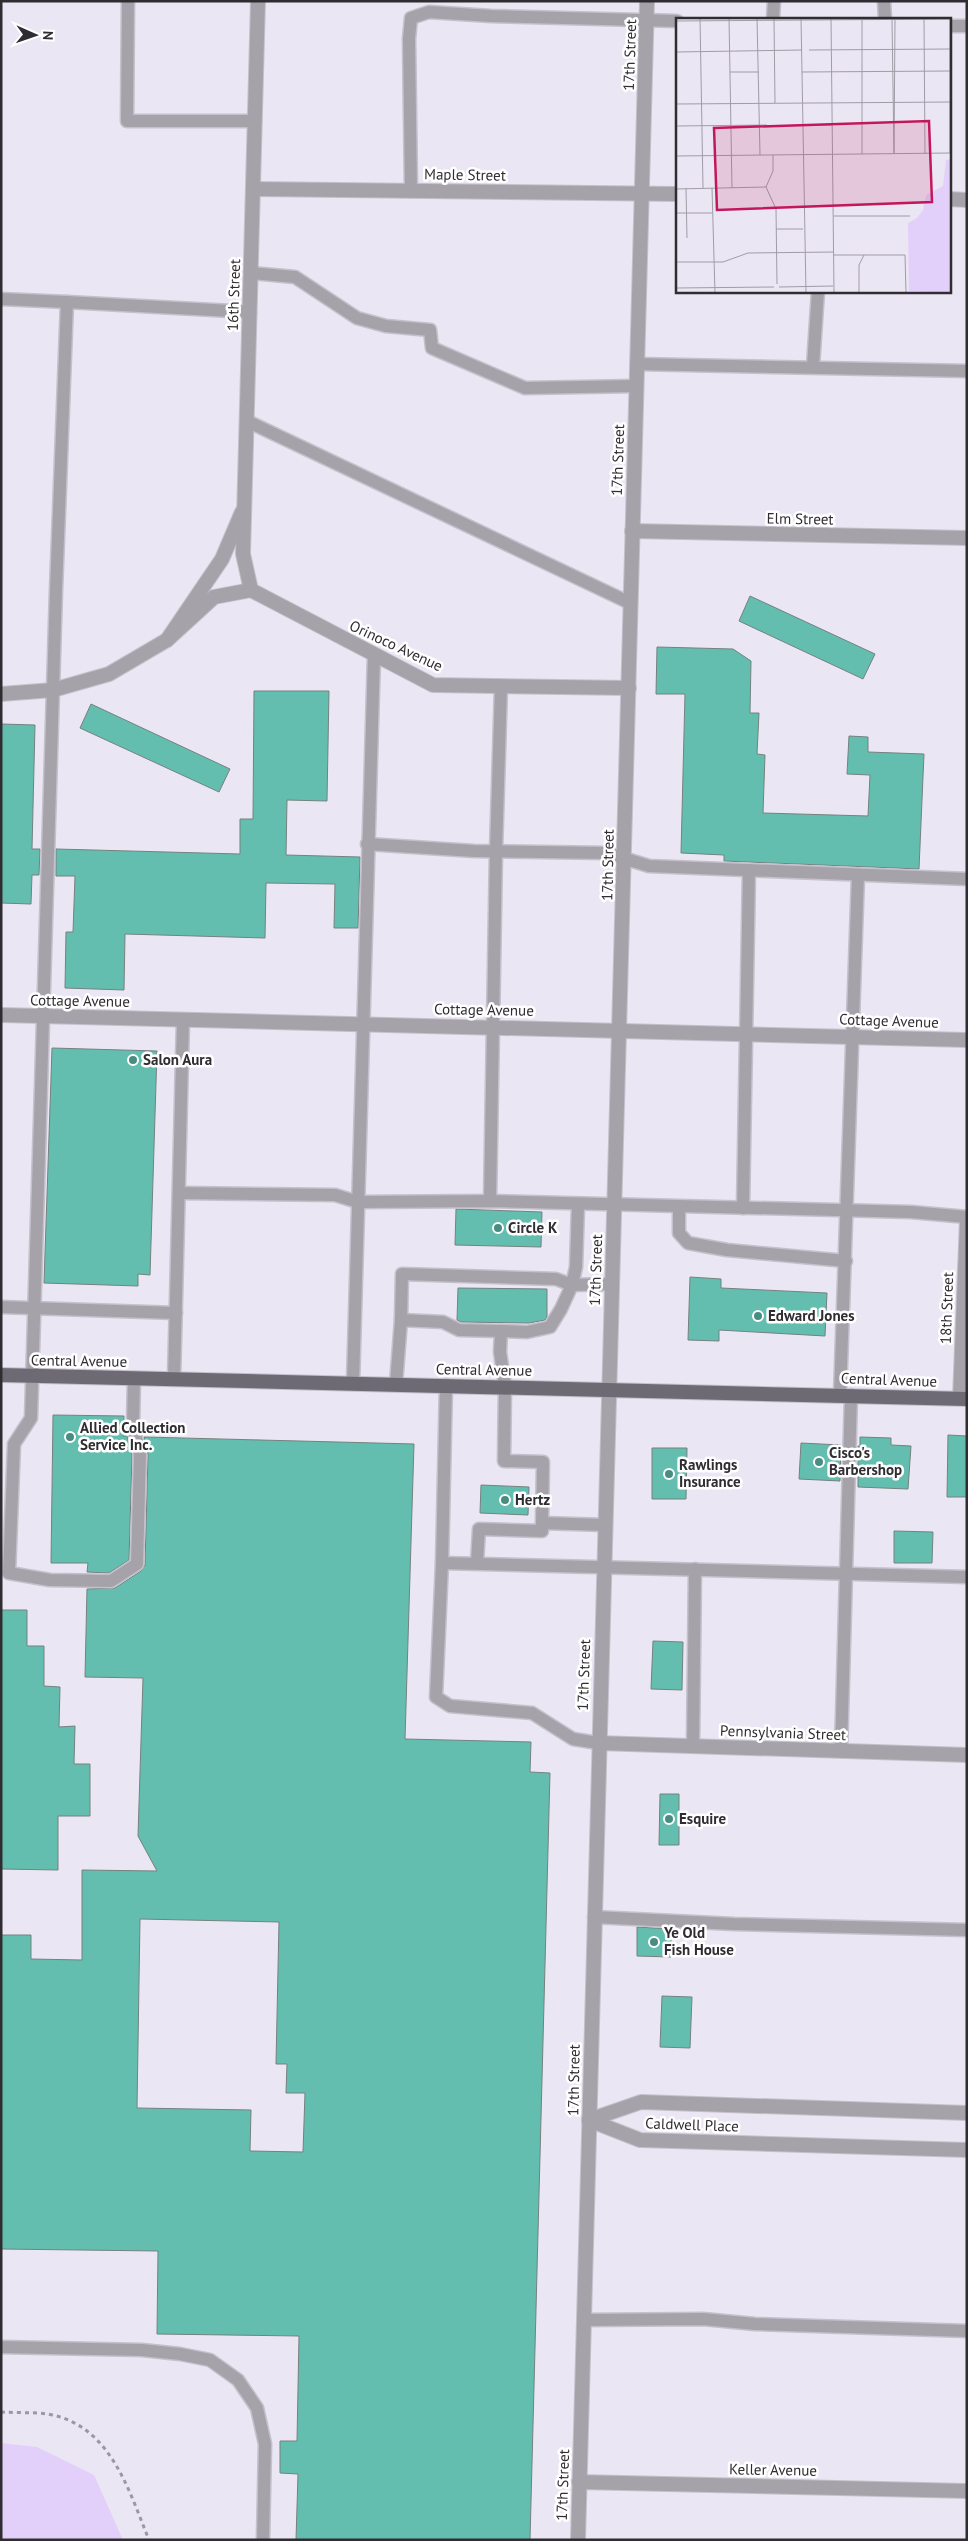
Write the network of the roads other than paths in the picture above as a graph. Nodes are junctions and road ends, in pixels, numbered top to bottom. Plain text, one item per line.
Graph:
1 (128, 1) edge
2 (258, 1) edge
3 (647, 1) edge
4 (774, 1) edge
5 (884, 1) edge
6 (647, 18) junction
7 (773, 18) edge
8 (885, 18) edge
9 (676, 21) edge
10 (950, 26) edge
11 (967, 26) edge
12 (255, 121) junction
13 (254, 189) junction
14 (411, 191) junction
15 (642, 193) junction
16 (676, 194) edge
17 (950, 199) edge
18 (967, 200) edge
19 (251, 272) junction
20 (818, 292) edge
21 (1, 299) edge
22 (68, 302) junction
23 (250, 312) junction
24 (637, 364) junction
25 (813, 366) junction
26 (967, 370) edge
27 (636, 386) junction
28 (247, 421) junction
29 (245, 504) junction
30 (632, 531) junction
31 (967, 538) edge
32 (251, 590) junction
33 (630, 603) junction
34 (167, 640) junction
35 (374, 656) junction
36 (502, 686) junction
37 (629, 688) junction
38 (53, 690) junction
39 (1, 694) edge
40 (367, 844) junction
41 (496, 851) junction
42 (624, 859) junction
43 (749, 870) junction
44 (858, 875) junction
45 (967, 879) edge
46 (1, 1016) edge
47 (44, 1016) junction
48 (183, 1020) junction
49 (364, 1024) junction
50 (493, 1026) junction
51 (620, 1029) junction
52 (747, 1033) junction
53 (853, 1036) junction
54 (967, 1040) edge
55 (180, 1193) junction
56 (490, 1201) junction
57 (358, 1202) junction
58 (578, 1205) junction
59 (614, 1206) junction
60 (680, 1208) junction
61 (743, 1208) junction
62 (848, 1212) junction
63 (967, 1218) edge
64 (846, 1261) junction
65 (612, 1284) junction
66 (572, 1285) junction
67 (1, 1307) edge
68 (34, 1308) junction
69 (176, 1313) junction
70 (400, 1320) junction
71 (501, 1331) junction
72 (1, 1375) edge
73 (32, 1376) junction
74 (134, 1378) junction
75 (174, 1379) junction
76 (353, 1383) junction
77 (396, 1384) junction
78 (446, 1385) junction
79 (505, 1386) junction
80 (609, 1389) junction
81 (846, 1395) junction
82 (964, 1399) edge
83 (542, 1523) junction
84 (605, 1525) junction
85 (442, 1562) junction
86 (477, 1563) junction
87 (603, 1566) junction
88 (695, 1569) junction
89 (844, 1574) junction
90 (967, 1577) edge
91 (598, 1743) junction
92 (693, 1746) junction
93 (841, 1751) junction
94 (967, 1755) edge
95 (594, 1917) junction
96 (967, 1930) edge
97 (967, 2113) edge
98 (589, 2120) junction
99 (967, 2150) edge
100 (584, 2320) junction
101 (967, 2331) edge
102 (1, 2347) edge
103 (579, 2482) junction
104 (967, 2491) edge
105 (263, 2540) edge
106 (578, 2540) edge

1 - 12 lane
2 - 12 street, 16th Street
3 - 6 street, 17th Street
4 - 7 lane
5 - 8 lane
6 - 9 lane
6 - 14 lane
6 - 15 street, 17th Street
10 - 11 lane
12 - 13 street, 16th Street
13 - 14 street, Maple Street
13 - 19 street, 16th Street
14 - 15 street, Maple Street
15 - 16 street, Maple Street
15 - 24 street, 17th Street
17 - 18 street
19 - 23 street, 16th Street
19 - 27 lane
20 - 25 lane
21 - 22 lane
22 - 23 lane
22 - 38 lane
23 - 28 street, 16th Street
24 - 25 lane
24 - 27 street, 17th Street
25 - 26 lane
27 - 30 street, 17th Street
28 - 29 street, 16th Street
28 - 33 lane
29 - 32 street, 16th Street
29 - 34 street
30 - 31 street, Elm Street
30 - 33 street, 17th Street
32 - 34 street
32 - 35 street, Orinoco Avenue
33 - 37 street, 17th Street
34 - 38 street
35 - 36 street, Orinoco Avenue
35 - 40 lane
36 - 37 street, Orinoco Avenue
36 - 41 lane
37 - 42 street, 17th Street
38 - 39 street
38 - 47 lane
40 - 41 lane
40 - 49 lane
41 - 42 lane
41 - 50 lane
42 - 43 lane
42 - 51 street, 17th Street
43 - 44 lane
43 - 52 lane
44 - 45 lane
44 - 53 lane
46 - 47 street, Cottage Avenue
47 - 48 street, Cottage Avenue
47 - 68 lane
48 - 49 street, Cottage Avenue
48 - 55 lane
49 - 50 street, Cottage Avenue
49 - 57 lane
50 - 51 street, Cottage Avenue
50 - 56 lane
51 - 52 street, Cottage Avenue
51 - 59 street, 17th Street
52 - 53 street, Cottage Avenue
52 - 61 lane
53 - 54 street, Cottage Avenue
53 - 62 lane
55 - 57 lane
55 - 69 lane
56 - 57 lane
56 - 58 lane
57 - 76 lane
58 - 59 lane
58 - 66 lane
59 - 60 lane
59 - 65 street, 17th Street
60 - 61 lane
60 - 64 lane
61 - 62 lane
62 - 63 lane
62 - 64 lane
63 - 82 street, 18th Street
64 - 81 lane
65 - 66 lane
65 - 80 street, 17th Street
66 - 70 lane
66 - 71 lane
67 - 68 lane
68 - 69 lane
68 - 73 lane
69 - 75 lane
70 - 71 lane
70 - 77 lane
71 - 79 lane
72 - 73 main road, Central Avenue
73 - 74 main road, Central Avenue
73 - 74 lane
74 - 75 main road, Central Avenue
75 - 76 main road, Central Avenue
76 - 77 main road, Central Avenue
77 - 78 main road, Central Avenue
78 - 79 main road, Central Avenue
78 - 85 lane
79 - 80 main road, Central Avenue
79 - 83 lane
80 - 81 main road, Central Avenue
80 - 84 street, 17th Street
81 - 82 main road, Central Avenue
81 - 89 lane
83 - 84 lane
83 - 86 lane
84 - 87 street, 17th Street
85 - 86 lane
85 - 91 lane
86 - 87 lane
87 - 88 lane
87 - 91 street, 17th Street
88 - 89 lane
88 - 92 lane
89 - 90 lane
89 - 93 lane
91 - 92 street, Pennsylvania Street
91 - 95 street, 17th Street
92 - 93 street, Pennsylvania Street
93 - 94 street, Pennsylvania Street
95 - 96 lane
95 - 98 street, 17th Street
97 - 98 street, Caldwell Place
98 - 99 street, Caldwell Place
98 - 100 street, 17th Street
100 - 101 lane
100 - 103 street, 17th Street
102 - 105 lane
103 - 104 street, Keller Avenue
103 - 106 street, 17th Street

